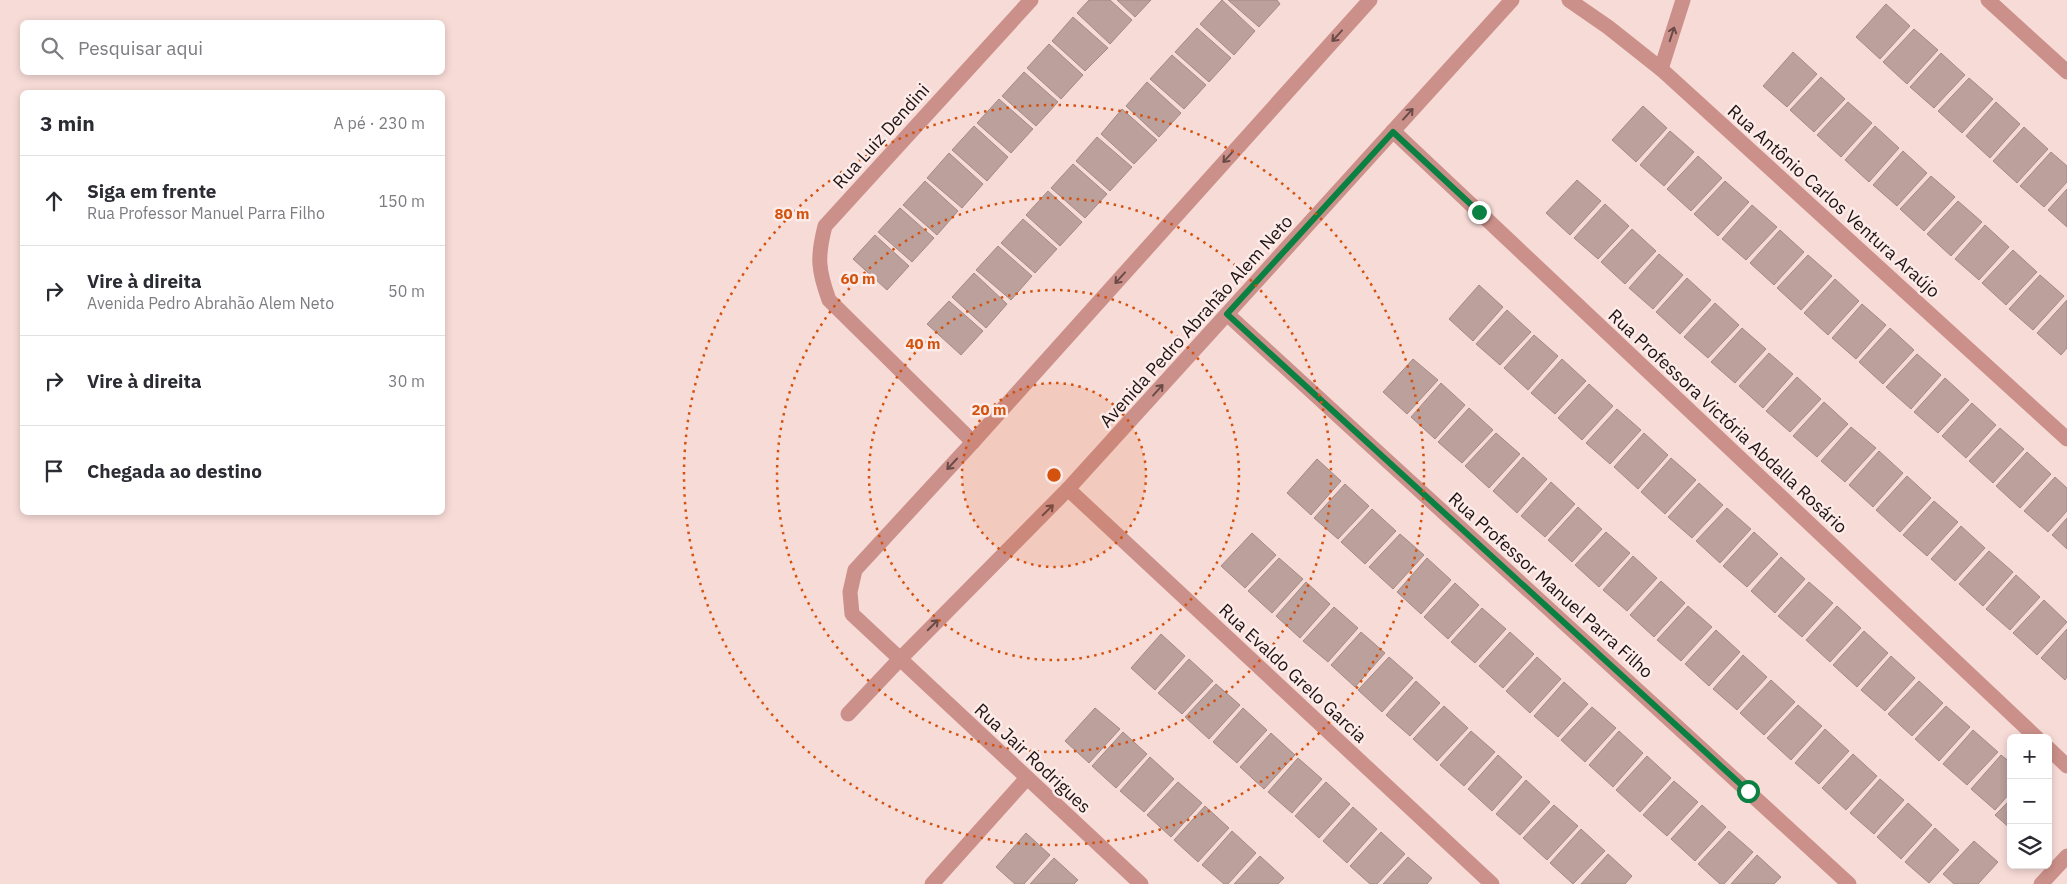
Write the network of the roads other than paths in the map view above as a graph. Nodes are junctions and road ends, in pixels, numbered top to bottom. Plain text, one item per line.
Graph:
1 (1031, 0) edge
2 (1370, 0) edge
3 (1512, 0) edge
4 (1570, 0) edge
5 (1683, 0) edge
6 (1988, 0) edge
7 (1661, 68) junction
8 (2067, 72) edge
9 (1393, 132) junction
10 (1227, 314) junction
11 (2067, 439) edge
12 (973, 442) junction
13 (1068, 489) junction
14 (899, 660) junction
15 (848, 714) dead end
16 (2033, 734) edge
17 (2052, 752) edge
18 (2067, 766) edge
19 (1027, 778) junction
20 (2067, 856) edge
21 (932, 884) edge
22 (1142, 884) edge
23 (1492, 884) edge
24 (1849, 884) edge
25 (2041, 884) edge

1 - 12 street, Rua Luiz Dendini
2 -> 12 street
9 -> 3 street, Avenida Pedro Abrahão Alem Neto
4 - 7 street, Rua Antônio Carlos Ventura Araújo
7 -> 5 street
6 - 8 street
7 - 11 street, Rua Antônio Carlos Ventura Araújo
9 - 10 street, Avenida Pedro Abrahão Alem Neto
9 - 16 street, Rua Professora Victória Abdalla Rosário
13 -> 10 street, Avenida Pedro Abrahão Alem Neto
10 - 24 street, Rua Professor Manuel Parra Filho
12 -> 14 street
14 -> 13 street, Avenida Pedro Abrahão Alem Neto
13 - 23 street, Rua Evaldo Grelo Garcia
14 - 15 street, Avenida Pedro Abrahão Alem Neto
14 - 19 street, Rua Jair Rodrigues
17 - 18 street
19 - 21 street
19 - 22 street, Rua Jair Rodrigues
20 - 25 street

